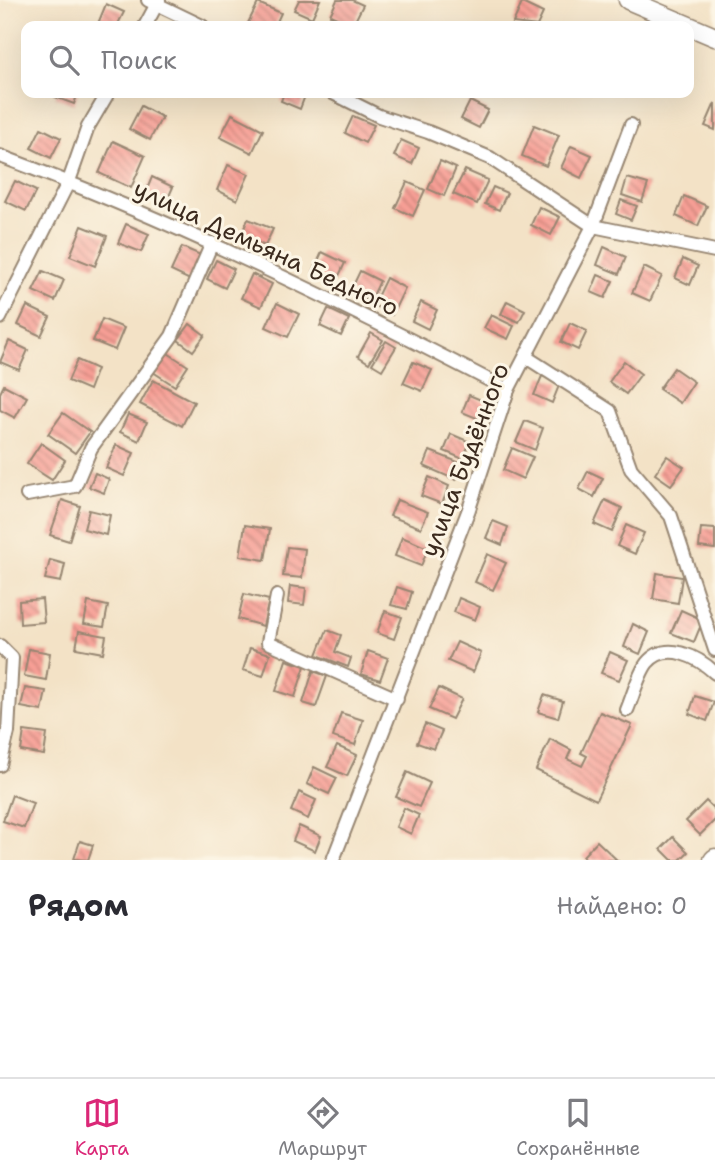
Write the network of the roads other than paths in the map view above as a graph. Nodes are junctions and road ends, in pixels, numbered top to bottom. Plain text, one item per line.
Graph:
1 (628, 0) edge
2 (155, 1) edge
3 (147, 21) edge
4 (193, 21) edge
5 (677, 21) edge
6 (694, 28) edge
7 (715, 37) edge
8 (104, 98) edge
9 (343, 98) edge
10 (631, 125) dead end
11 (0, 156) edge
12 (69, 181) junction
13 (593, 226) junction
14 (212, 243) junction
15 (715, 251) edge
16 (0, 318) edge
17 (526, 357) junction
18 (508, 390) junction
19 (27, 495) dead end
20 (277, 596) dead end
21 (0, 646) edge
22 (715, 650) edge
23 (715, 673) edge
24 (397, 699) junction
25 (628, 710) dead end
26 (0, 765) edge
27 (333, 860) edge

1 - 5 main road
2 - 3 street
2 - 4 street
6 - 7 main road
8 - 12 street
9 - 13 street
10 - 13 street, улица Будённого
11 - 12 street, улица Демьяна Бедного
12 - 14 street, улица Демьяна Бедного
12 - 16 street
13 - 15 street
13 - 17 street, улица Будённого
14 - 18 street, улица Демьяна Бедного
14 - 19 street
17 - 18 street, улица Будённого
17 - 22 street
18 - 24 street, улица Будённого
20 - 24 street
21 - 26 street
23 - 25 street
24 - 27 street, улица Будённого

